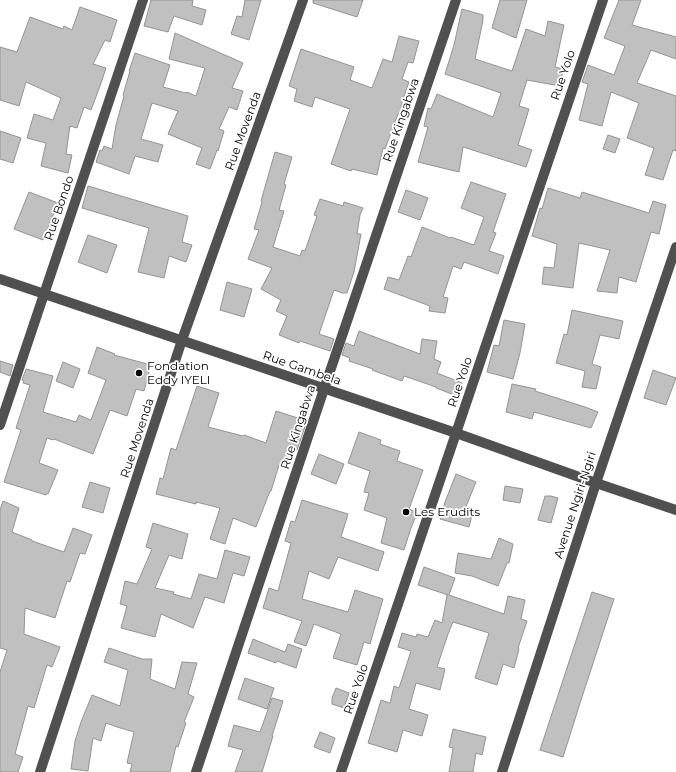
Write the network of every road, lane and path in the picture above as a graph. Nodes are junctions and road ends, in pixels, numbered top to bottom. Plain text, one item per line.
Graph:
1 (144, 0) edge
2 (303, 0) edge
3 (456, 0) edge
4 (603, 0) edge
5 (676, 246) edge
6 (0, 279) edge
7 (44, 295) junction
8 (182, 340) junction
9 (324, 389) junction
10 (0, 425) edge
11 (456, 433) junction
12 (596, 483) junction
13 (676, 510) edge
14 (40, 772) edge
15 (196, 772) edge
16 (342, 772) edge
17 (502, 772) edge

1 - 7 street, Rue Bondo
2 - 8 street, Rue Movenda
3 - 9 street, Rue Kingabwa
4 - 11 street, Rue Yolo
5 - 12 street, Avenue Ngiri-Ngiri
6 - 7 street, Rue Gambela
7 - 8 street, Rue Gambela
7 - 10 street, Rue Bondo
8 - 9 street, Rue Gambela
8 - 14 street, Rue Movenda
9 - 11 street, Rue Gambela
9 - 15 street, Rue Kingabwa
11 - 12 street, Rue Gambela
11 - 16 street, Rue Yolo
12 - 13 street, Rue Gambela
12 - 17 street, Avenue Ngiri-Ngiri

